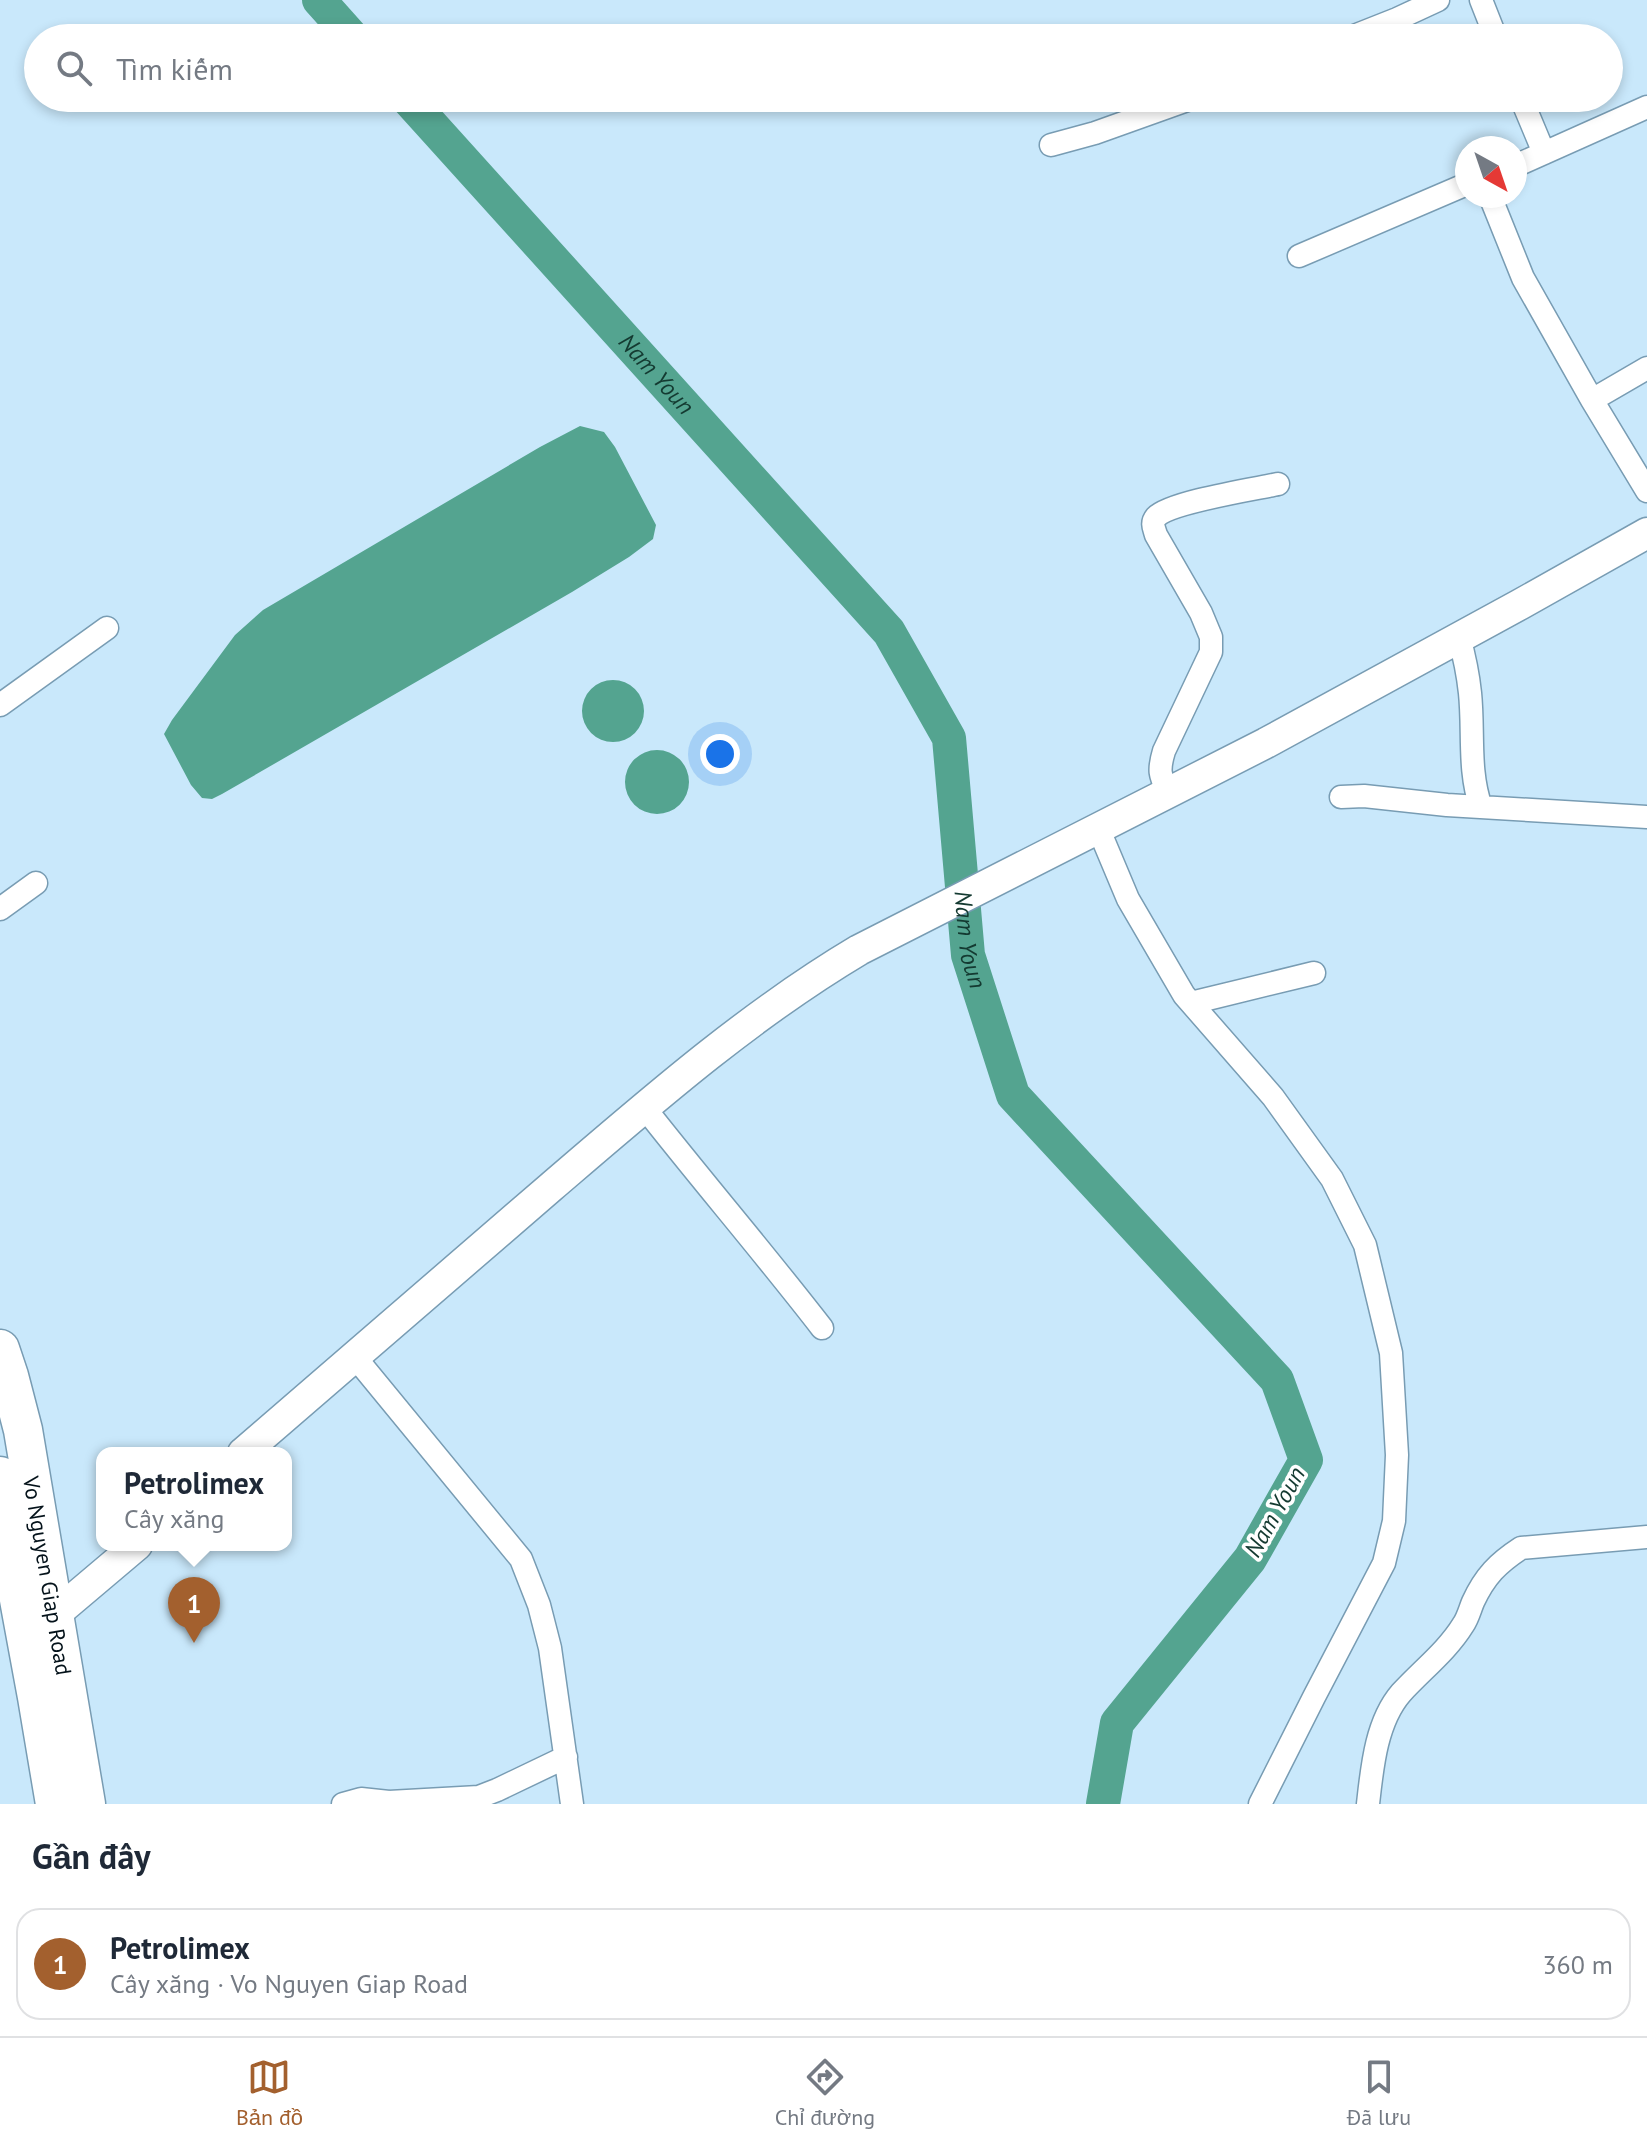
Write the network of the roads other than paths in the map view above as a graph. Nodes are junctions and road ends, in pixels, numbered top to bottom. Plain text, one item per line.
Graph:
1 (1438, 0) edge
2 (1481, 0) edge
3 (1384, 24) edge
4 (1490, 24) edge
5 (1647, 107) edge
6 (1154, 112) edge
7 (1527, 112) edge
8 (1051, 145) dead end
9 (1544, 153) junction
10 (1527, 161) edge
11 (1455, 189) edge
12 (1495, 208) edge
13 (1299, 256) dead end
14 (1647, 368) edge
15 (1592, 400) junction
16 (1278, 484) dead end
17 (1647, 491) edge
18 (1647, 533) edge
19 (107, 628) dead end
20 (1459, 637) junction
21 (0, 705) edge
22 (1168, 793) junction
23 (1341, 797) dead end
24 (1481, 807) junction
25 (1647, 817) edge
26 (1091, 834) junction
27 (36, 883) dead end
28 (0, 909) edge
29 (1314, 973) dead end
30 (1191, 1003) junction
31 (644, 1107) junction
32 (822, 1328) dead end
33 (0, 1349) edge
34 (355, 1357) junction
35 (250, 1447) edge
36 (0, 1476) edge
37 (1647, 1537) edge
38 (130, 1551) edge
39 (6, 1560) edge
40 (40, 1627) junction
41 (566, 1757) junction
42 (55, 1804) edge
43 (86, 1804) edge
44 (343, 1804) edge
45 (572, 1804) edge
46 (1260, 1804) edge
47 (1368, 1804) edge

1 - 3 street
2 - 4 street
5 - 9 street
6 - 8 street
7 - 9 street
9 - 10 street
11 - 13 street
12 - 15 street
14 - 15 street
15 - 17 street
16 - 22 street
18 - 20 street
19 - 21 street
20 - 22 street
20 - 24 street
22 - 26 street
23 - 24 street
24 - 25 street
26 - 30 street
26 - 31 street
27 - 28 street
29 - 30 street
30 - 46 street
31 - 32 street
31 - 34 street
33 - 40 highway, Vo Nguyen Giap Road
34 - 35 street
34 - 41 street
36 - 39 highway, Vo Nguyen Giap Road
37 - 47 street
38 - 40 street
39 - 40 highway, Vo Nguyen Giap Road
40 - 42 highway, Vo Nguyen Giap Road
40 - 43 highway, Vo Nguyen Giap Road
41 - 44 street
41 - 45 street

